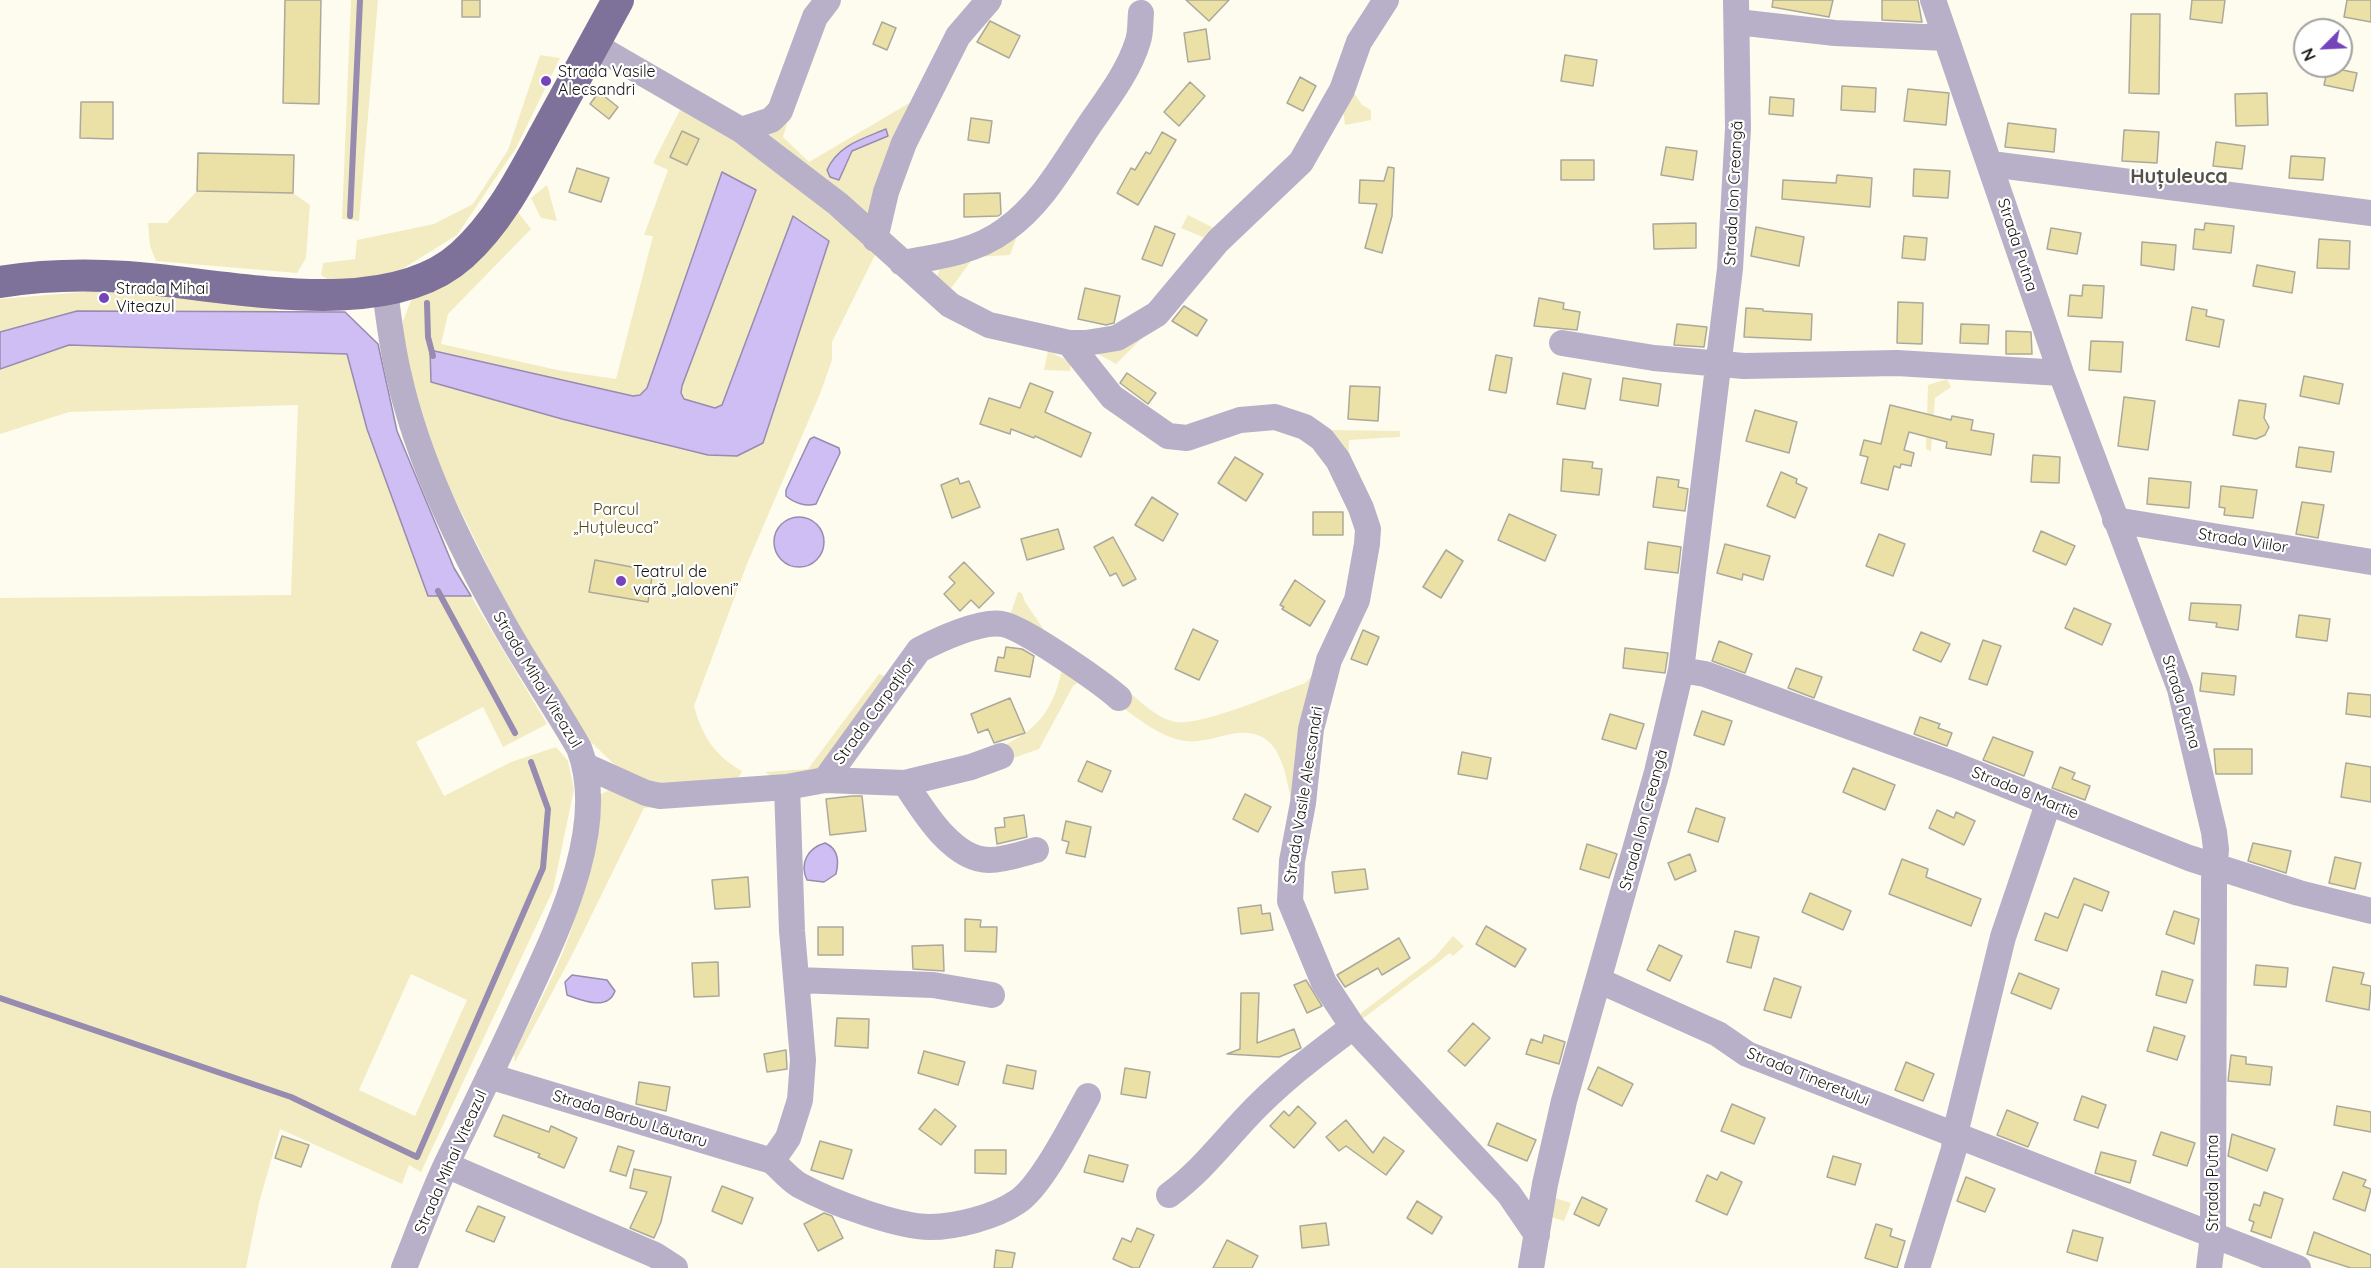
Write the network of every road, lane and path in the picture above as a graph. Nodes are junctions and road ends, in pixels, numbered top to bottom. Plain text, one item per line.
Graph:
1 (618, 0) edge
2 (828, 0) edge
3 (989, 0) edge
4 (1386, 0) edge
5 (1933, 0) edge
6 (1736, 11) edge
7 (1141, 14) dead end
8 (1946, 38) junction
9 (594, 45) junction
10 (741, 130) junction
11 (1991, 164) junction
12 (2371, 213) edge
13 (875, 239) junction
14 (902, 263) junction
15 (0, 282) edge
16 (385, 291) junction
17 (1069, 343) junction
18 (1562, 343) dead end
19 (1720, 364) junction
20 (2061, 373) junction
21 (2115, 520) junction
22 (2371, 562) edge
23 (1681, 670) junction
24 (1119, 698) dead end
25 (1001, 756) dead end
26 (586, 766) junction
27 (825, 780) junction
28 (905, 783) junction
29 (787, 787) junction
30 (2048, 804) junction
31 (1036, 850) dead end
32 (2216, 866) junction
33 (2371, 911) edge
34 (797, 980) junction
35 (1600, 981) junction
36 (992, 995) dead end
37 (1353, 1027) junction
38 (489, 1076) junction
39 (1088, 1096) dead end
40 (1954, 1134) junction
41 (772, 1161) junction
42 (446, 1165) junction
43 (1545, 1184) junction
44 (1509, 1194) junction
45 (1169, 1195) dead end
46 (1537, 1235) junction
47 (2213, 1235) junction
48 (404, 1268) edge
49 (675, 1268) edge
50 (1531, 1268) edge
51 (1917, 1268) edge
52 (2209, 1268) edge
53 (2298, 1268) edge

1 - 9 main road
2 - 10 street
3 - 13 street
4 - 17 street
5 - 8 street, Strada Putna
6 - 8 street, Strada Ion Creangă
6 - 19 street, Strada Ion Creangă
7 - 14 street
8 - 11 street, Strada Putna
9 - 10 street
9 - 16 main road
10 - 13 street
11 - 12 street
11 - 20 street, Strada Putna
13 - 14 street
14 - 17 street
15 - 16 main road
16 - 26 street, Strada Mihai Viteazul
17 - 37 street, Strada Vasile Alecsandri
18 - 19 street
19 - 20 street
19 - 23 street, Strada Ion Creangă
20 - 21 street, Strada Putna
21 - 22 street, Strada Viilor
21 - 32 street, Strada Putna
23 - 30 street, Strada 8 Martie
23 - 35 street, Strada Ion Creangă
24 - 27 street, Strada Carpaților
25 - 28 street, Strada Carpaților
26 - 29 street, Strada Carpaților
26 - 38 street, Strada Mihai Viteazul
27 - 28 street, Strada Carpaților
27 - 29 street, Strada Carpaților
28 - 31 street
29 - 34 street
30 - 32 street, Strada 8 Martie
30 - 40 street
32 - 33 street, Strada 8 Martie
32 - 47 street, Strada Putna
34 - 36 street
34 - 41 street
35 - 40 street, Strada Tineretului
35 - 43 street, Strada Ion Creangă
37 - 44 street, Strada Vasile Alecsandri
37 - 45 street
38 - 41 street, Strada Barbu Lăutaru
38 - 42 street, Strada Mihai Viteazul
39 - 41 street, Strada Barbu Lăutaru
40 - 47 street, Strada Tineretului
40 - 51 street
42 - 48 street, Strada Mihai Viteazul
42 - 49 street
43 - 44 street
43 - 46 street, Strada Ion Creangă
44 - 46 street, Strada Vasile Alecsandri
46 - 50 street, Strada Ion Creangă
47 - 52 street, Strada Putna
47 - 53 street, Strada Tineretului

